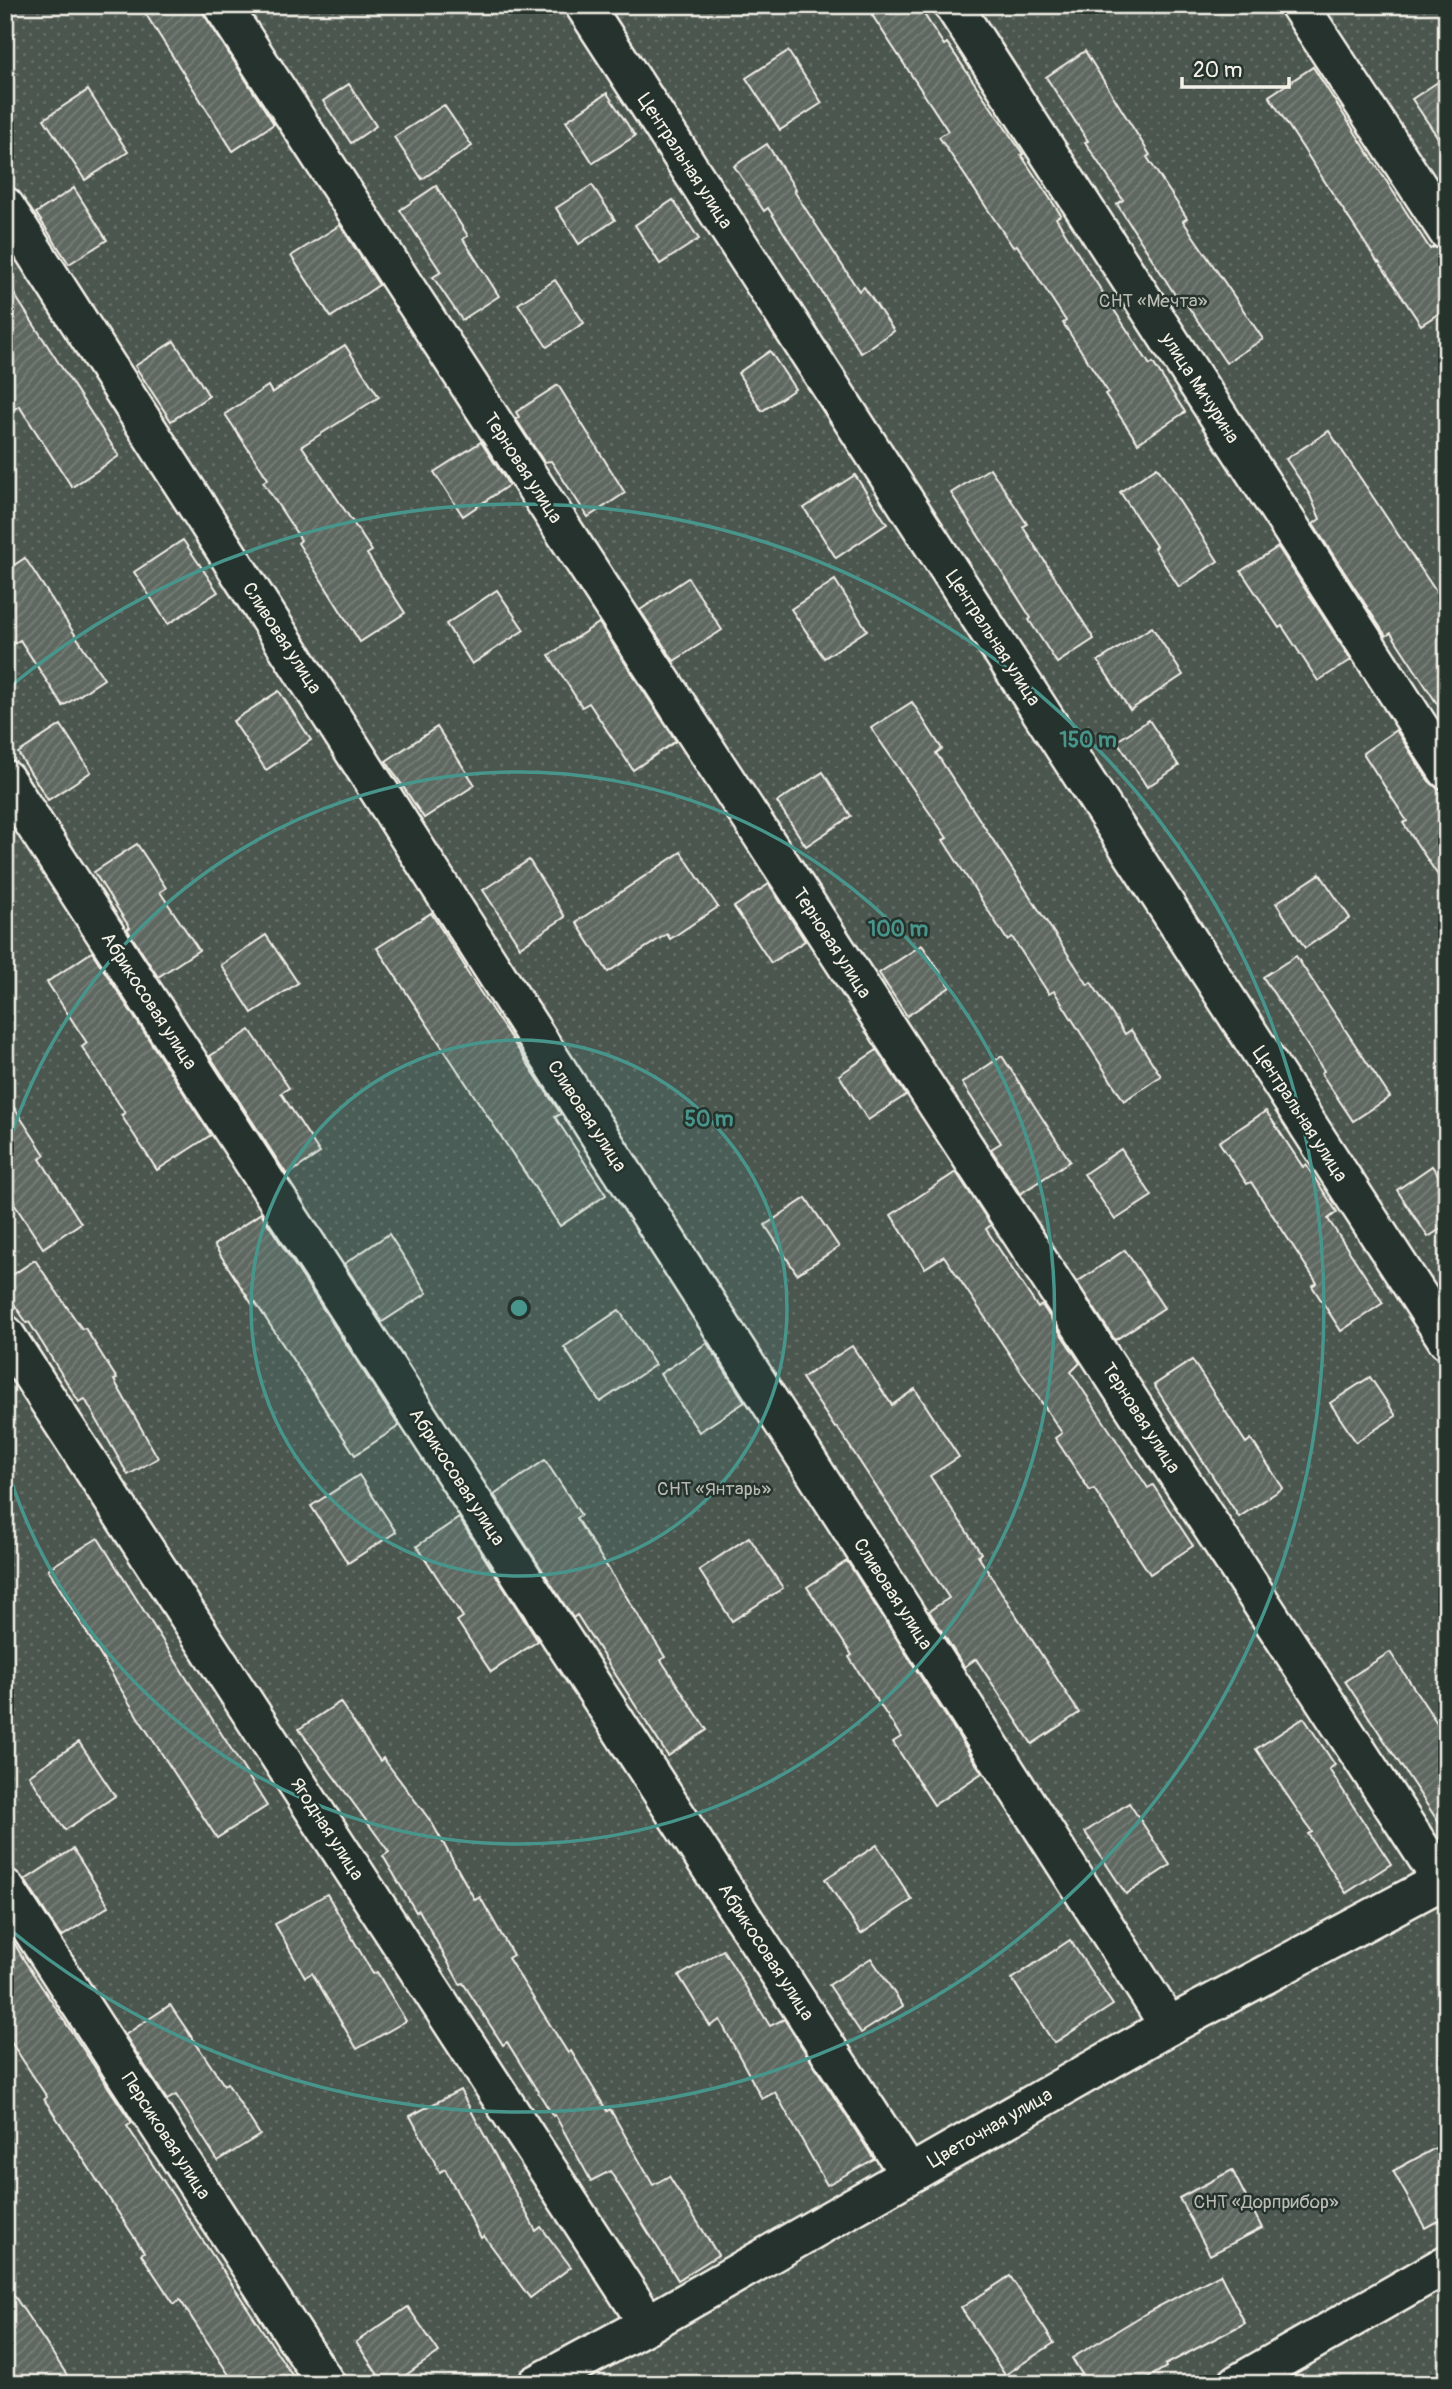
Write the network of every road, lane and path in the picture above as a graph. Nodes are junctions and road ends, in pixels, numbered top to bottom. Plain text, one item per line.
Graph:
1 (222, 5) edge
2 (584, 5) edge
3 (953, 5) edge
4 (1299, 5) edge
5 (5, 206) edge
6 (1447, 231) edge
7 (1447, 770) edge
8 (5, 779) edge
9 (5, 1334) edge
10 (1447, 1340) edge
11 (1445, 1880) edge
12 (5, 1888) edge
13 (1169, 2026) junction
14 (909, 2174) junction
15 (1447, 2264) edge
16 (648, 2324) junction
17 (326, 2384) edge
18 (537, 2384) edge
19 (1237, 2384) edge

1 - 11 street, Терновая улица
2 - 10 street, Центральная улица
3 - 7 street, улица Мичурина
4 - 6 street
5 - 13 street, Сливовая улица
8 - 14 street, Абрикосовая улица
9 - 16 street, Ягодная улица
11 - 13 street, Цветочная улица
12 - 17 street, Персиковая улица
13 - 14 street, Цветочная улица
14 - 16 street, Цветочная улица
15 - 19 street
16 - 18 street, Цветочная улица

